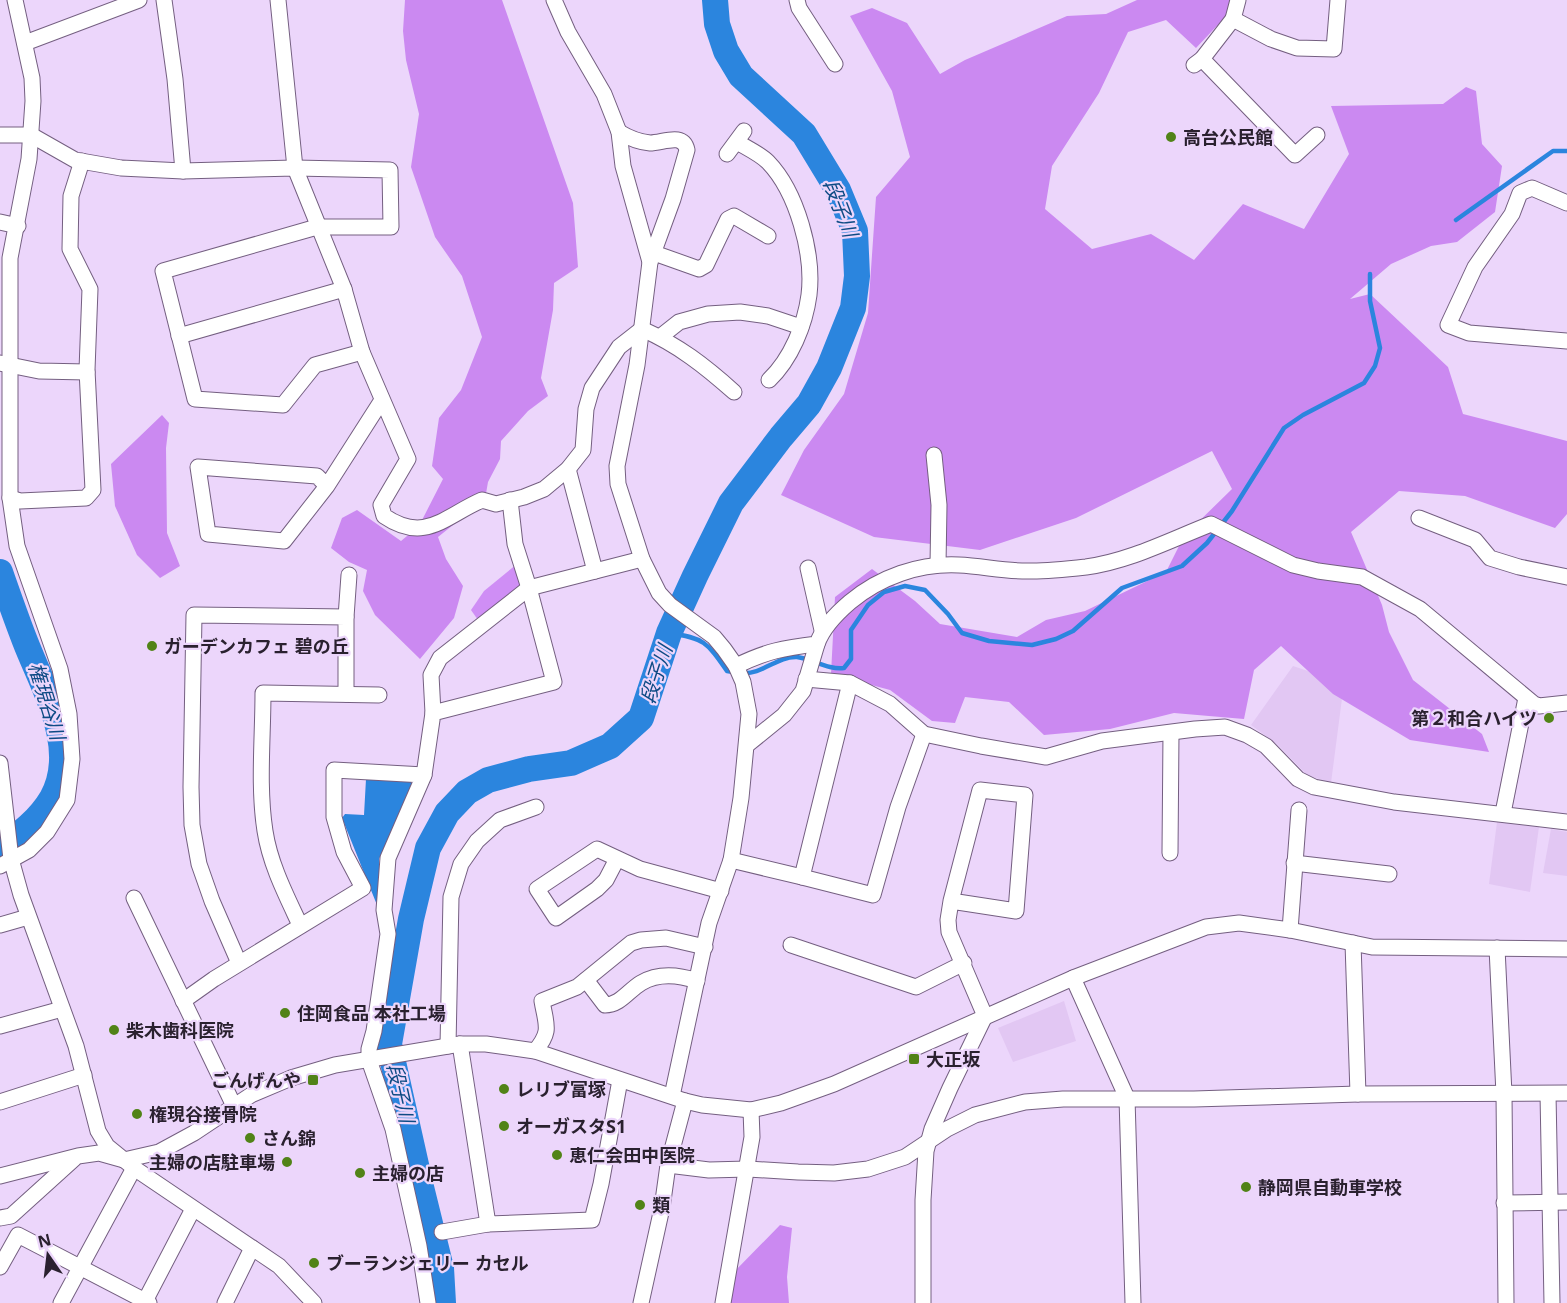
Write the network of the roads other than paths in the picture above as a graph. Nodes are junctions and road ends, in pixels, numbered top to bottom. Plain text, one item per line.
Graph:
1 (15, 0) edge
2 (139, 0) edge
3 (164, 0) edge
4 (278, 0) edge
5 (554, 0) edge
6 (797, 0) edge
7 (1238, 0) edge
8 (1338, 0) edge
9 (1233, 19) junction
10 (25, 43) junction
11 (835, 64) dead end
12 (619, 132) junction
13 (0, 135) edge
14 (31, 135) junction
15 (1317, 135) dead end
16 (736, 143) dead end
17 (82, 161) junction
18 (295, 168) junction
19 (183, 171) junction
20 (1567, 203) edge
21 (0, 222) edge
22 (18, 226) junction
23 (317, 227) junction
24 (768, 236) dead end
25 (652, 258) junction
26 (344, 289) junction
27 (801, 327) junction
28 (642, 329) junction
29 (179, 336) junction
30 (660, 337) junction
31 (1567, 341) edge
32 (362, 352) junction
33 (5, 365) edge
34 (87, 372) junction
35 (769, 380) dead end
36 (734, 392) dead end
37 (382, 400) junction
38 (934, 455) dead end
39 (568, 469) junction
40 (327, 486) junction
41 (9, 498) junction
42 (510, 500) junction
43 (1419, 518) dead end
44 (642, 559) junction
45 (938, 565) junction
46 (808, 568) dead end
47 (595, 571) junction
48 (349, 575) dead end
49 (1567, 577) edge
50 (529, 588) junction
51 (346, 617) junction
52 (818, 642) junction
53 (737, 666) junction
54 (808, 675) junction
55 (850, 683) junction
56 (346, 694) junction
57 (379, 695) dead end
58 (1526, 698) junction
59 (1567, 703) edge
60 (433, 713) junction
61 (1171, 733) junction
62 (924, 734) junction
63 (747, 745) junction
64 (0, 763) edge
65 (423, 775) junction
66 (536, 807) dead end
67 (1299, 810) dead end
68 (1503, 813) junction
69 (1567, 822) edge
70 (1170, 853) dead end
71 (617, 859) junction
72 (730, 860) junction
73 (6, 862) edge
74 (1294, 863) junction
75 (1389, 874) dead end
76 (802, 877) junction
77 (721, 891) junction
78 (134, 898) dead end
79 (951, 901) junction
80 (28, 917) junction
81 (0, 925) edge
82 (300, 925) junction
83 (1290, 930) junction
84 (1353, 943) junction
85 (791, 945) dead end
86 (705, 947) junction
87 (1497, 948) junction
88 (1567, 950) edge
89 (239, 963) junction
90 (964, 963) junction
91 (1072, 978) junction
92 (586, 980) junction
93 (697, 981) junction
94 (183, 1001) junction
95 (62, 1009) junction
96 (985, 1016) junction
97 (0, 1026) edge
98 (454, 1045) junction
99 (535, 1051) junction
100 (373, 1059) junction
101 (84, 1075) junction
102 (620, 1080) junction
103 (1567, 1093) edge
104 (1358, 1094) junction
105 (1504, 1094) junction
106 (1548, 1094) junction
107 (679, 1098) junction
108 (1128, 1098) junction
109 (0, 1102) edge
110 (234, 1106) junction
111 (751, 1110) junction
112 (928, 1144) junction
113 (78, 1156) junction
114 (129, 1164) junction
115 (668, 1165) junction
116 (748, 1169) junction
117 (0, 1176) edge
118 (1559, 1202) edge
119 (1504, 1203) junction
120 (193, 1209) junction
121 (0, 1218) edge
122 (488, 1224) junction
123 (442, 1232) dead end
124 (252, 1248) junction
125 (0, 1267) edge
126 (79, 1268) junction
127 (146, 1302) edge
128 (312, 1302) edge
129 (61, 1303) edge
130 (225, 1303) edge
131 (428, 1303) edge
132 (641, 1303) edge
133 (723, 1303) edge
134 (922, 1303) edge
135 (1133, 1303) edge
136 (1506, 1303) edge
137 (1552, 1303) edge

1 - 10 street
2 - 10 street
3 - 19 street
4 - 18 street
5 - 12 street
6 - 11 street
7 - 9 street
8 - 9 street
9 - 15 street
10 - 14 street
12 - 25 street
12 - 25 street
13 - 14 street
14 - 17 street
14 - 22 street
16 - 27 street
17 - 19 street
17 - 34 street
18 - 19 street
18 - 23 street
18 - 23 street
20 - 31 street
21 - 22 street
22 - 33 street
23 - 26 street
23 - 29 street
24 - 25 street
25 - 28 street
26 - 29 street
26 - 32 street
27 - 30 street
27 - 35 street
28 - 30 street
28 - 39 street
28 - 44 street
29 - 32 street
30 - 36 street
32 - 37 street
33 - 34 street
33 - 41 street
34 - 41 street
37 - 40 street
37 - 42 street
38 - 45 street
39 - 42 street
39 - 47 street
40 - 40 street
41 - 73 street
42 - 50 street
43 - 49 street
44 - 47 street
44 - 53 street
45 - 52 street
45 - 58 street
46 - 52 street
47 - 50 street
48 - 51 street
50 - 60 street
50 - 60 street
51 - 56 street
51 - 89 street
52 - 53 street
52 - 54 street
53 - 63 street
54 - 55 street
54 - 63 street
55 - 62 street
55 - 76 street
56 - 57 street
56 - 82 street
58 - 59 street
58 - 68 street
60 - 65 street
61 - 62 street
61 - 68 street
61 - 70 street
62 - 76 street
63 - 72 street
64 - 73 street
65 - 82 street
65 - 100 street
66 - 98 street
67 - 74 street
68 - 69 street
71 - 71 street
71 - 77 street
72 - 76 street
72 - 77 street
73 - 80 street
74 - 75 street
74 - 83 street
77 - 86 street
78 - 94 street
79 - 79 street
79 - 90 street
80 - 81 street
80 - 95 street
82 - 89 street
83 - 84 street
83 - 91 street
84 - 87 street
84 - 104 street
85 - 90 street
86 - 92 street
86 - 93 street
87 - 88 street
87 - 105 street
89 - 94 street
90 - 96 street
91 - 96 street
91 - 108 street
92 - 93 street
92 - 99 street
93 - 107 street
94 - 110 street
95 - 97 street
95 - 101 street
96 - 111 street
96 - 112 street
98 - 99 street
98 - 100 street
98 - 122 street
99 - 102 street
100 - 110 street
100 - 131 street
101 - 109 street
101 - 114 street
102 - 107 street
102 - 122 street
103 - 106 street
104 - 105 street
104 - 108 street
105 - 106 street
105 - 119 street
106 - 118 street
107 - 111 street
107 - 115 street
108 - 112 street
108 - 135 street
110 - 114 street
111 - 116 street
112 - 116 street
112 - 134 street
113 - 114 street
113 - 117 street
113 - 121 street
114 - 120 street
114 - 126 street
115 - 116 street
115 - 132 street
116 - 133 street
118 - 119 street
118 - 137 street
119 - 136 street
120 - 124 street
120 - 127 street
122 - 123 street
124 - 128 street
124 - 130 street
125 - 126 street
126 - 127 street
126 - 129 street

